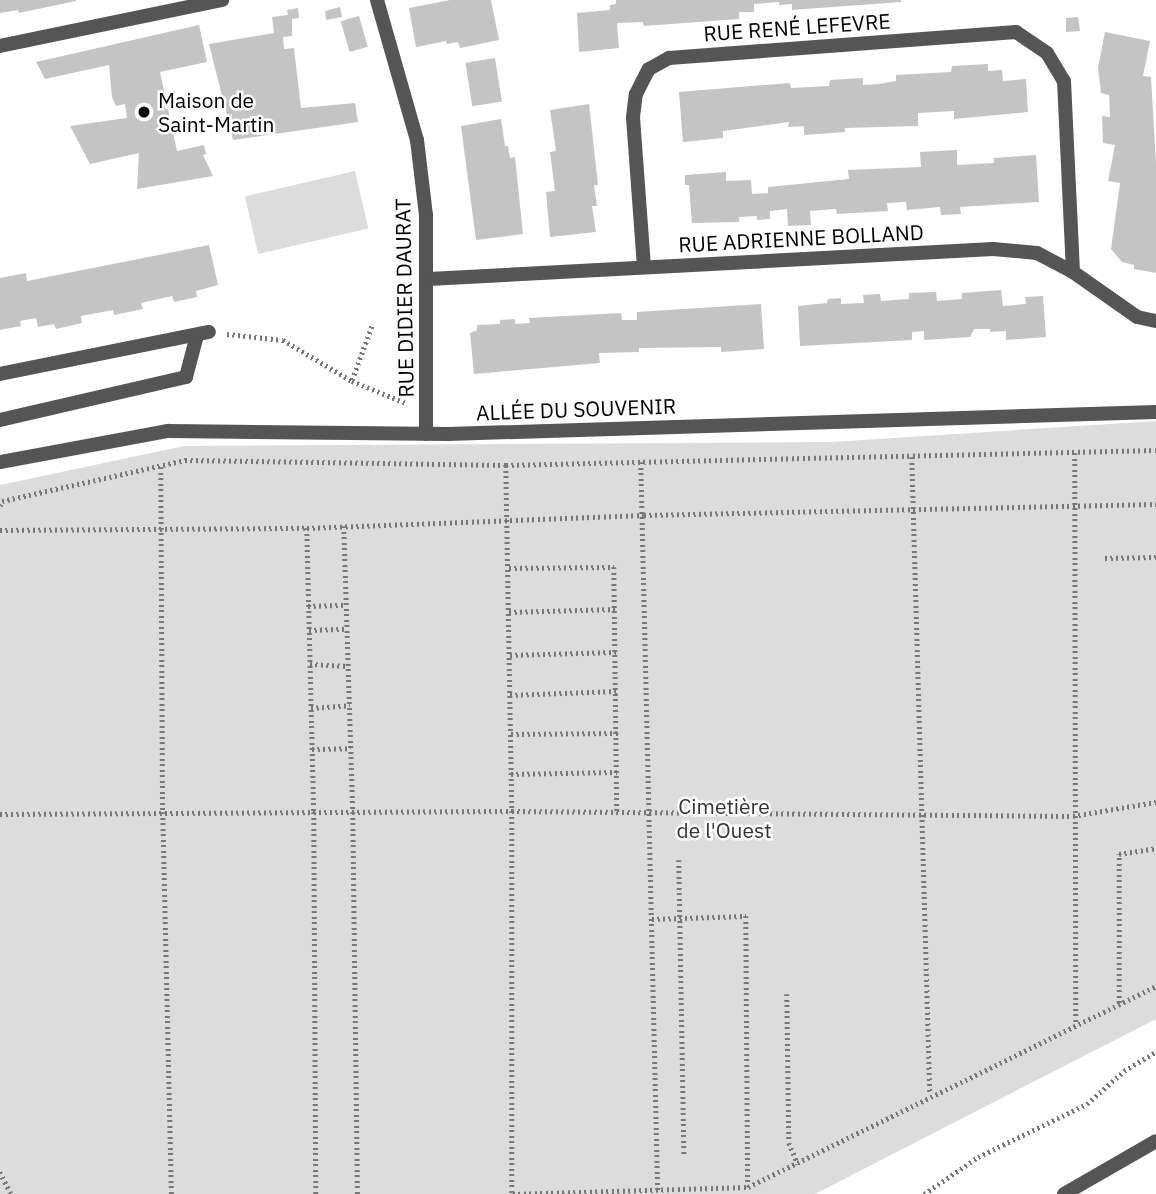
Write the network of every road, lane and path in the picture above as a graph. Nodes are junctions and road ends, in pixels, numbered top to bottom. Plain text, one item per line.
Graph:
1 (222, 0) edge
2 (377, 0) edge
3 (0, 46) edge
4 (644, 267) junction
5 (1073, 272) junction
6 (429, 279) junction
7 (1156, 321) edge
8 (372, 325) dead end
9 (203, 334) junction
10 (0, 374) edge
11 (352, 381) junction
12 (426, 411) junction
13 (1156, 412) edge
14 (0, 419) edge
15 (426, 433) junction
16 (1156, 450) edge
17 (1075, 453) junction
18 (912, 457) junction
19 (0, 462) edge
20 (641, 463) junction
21 (506, 465) junction
22 (161, 467) junction
23 (1156, 504) edge
24 (1076, 505) junction
25 (0, 506) edge
26 (915, 510) junction
27 (644, 515) junction
28 (508, 520) junction
29 (344, 526) junction
30 (163, 527) junction
31 (307, 528) junction
32 (0, 530) edge
33 (1105, 558) dead end
34 (1156, 558) edge
35 (509, 568) junction
36 (346, 605) junction
37 (308, 606) junction
38 (617, 609) junction
39 (509, 612) junction
40 (347, 629) junction
41 (309, 630) junction
42 (616, 652) junction
43 (510, 655) junction
44 (310, 664) junction
45 (348, 666) junction
46 (618, 691) junction
47 (510, 695) junction
48 (349, 705) junction
49 (311, 708) junction
50 (618, 733) junction
51 (511, 734) junction
52 (351, 748) junction
53 (312, 749) junction
54 (617, 772) junction
55 (511, 774) junction
56 (1156, 802) edge
57 (512, 811) junction
58 (163, 812) junction
59 (314, 812) junction
60 (354, 812) junction
61 (617, 812) junction
62 (649, 812) junction
63 (0, 814) edge
64 (1073, 816) junction
65 (922, 817) junction
66 (1156, 848) edge
67 (679, 860) dead end
68 (652, 919) junction
69 (680, 919) junction
70 (1156, 986) edge
71 (787, 994) dead end
72 (1119, 1003) junction
73 (1076, 1023) junction
74 (1156, 1052) edge
75 (930, 1095) junction
76 (1156, 1141) edge
77 (684, 1155) dead end
78 (798, 1164) junction
79 (0, 1172) edge
80 (748, 1187) junction
81 (658, 1191) edge
82 (11, 1194) edge
83 (173, 1194) edge
84 (316, 1194) edge
85 (358, 1194) edge
86 (513, 1194) edge
87 (924, 1194) edge
88 (1064, 1194) edge

1 - 3 street
2 - 6 street, RUE DIDIER DAURAT
4 - 5 street, RUE ADRIENNE BOLLAND
4 - 5 street, RUE RENÉ LEFEVRE
4 - 6 street, RUE ADRIENNE BOLLAND
5 - 7 street, RUE ADRIENNE BOLLAND
6 - 12 street, RUE DIDIER DAURAT
8 - 11 path
9 - 10 street
9 - 11 path
9 - 14 street
11 - 12 path
12 - 15 street, RUE DIDIER DAURAT
13 - 15 street, ALLÉE DU SOUVENIR
15 - 19 street, ALLÉE DU SOUVENIR
16 - 17 path
17 - 18 path
17 - 24 path
18 - 20 path
18 - 26 path
20 - 21 path
20 - 27 path
21 - 22 path
21 - 28 path
22 - 25 path
22 - 30 path
23 - 24 path
24 - 26 path
24 - 64 path
26 - 27 path
26 - 65 path
27 - 28 path
27 - 62 path
28 - 29 path
28 - 35 path
29 - 31 path
29 - 36 path
30 - 31 path
30 - 32 path
30 - 58 path
31 - 37 path
33 - 34 path
35 - 38 path
35 - 39 path
36 - 37 path
36 - 40 path
37 - 41 path
38 - 39 path
38 - 42 path
39 - 43 path
40 - 41 path
40 - 45 path
41 - 44 path
42 - 43 path
42 - 46 path
43 - 47 path
44 - 45 path
44 - 49 path
45 - 48 path
46 - 47 path
46 - 50 path
47 - 51 path
48 - 49 path
48 - 52 path
49 - 53 path
50 - 51 path
50 - 54 path
51 - 55 path
52 - 53 path
52 - 60 path
53 - 59 path
54 - 55 path
54 - 61 path
55 - 57 path
56 - 64 path
57 - 60 path
57 - 61 path
57 - 86 path
58 - 59 path
58 - 63 path
58 - 83 path
59 - 60 path
59 - 84 path
60 - 85 path
61 - 62 path
62 - 65 path
62 - 68 path
64 - 65 path
64 - 73 path
65 - 75 path
66 - 72 path
67 - 69 path
68 - 69 path
68 - 81 path
69 - 77 path
69 - 80 path
70 - 72 path
71 - 78 path
72 - 73 path
73 - 75 path
74 - 87 path
75 - 78 path
76 - 88 street
78 - 80 path
79 - 82 path
80 - 81 path
81 - 86 path

